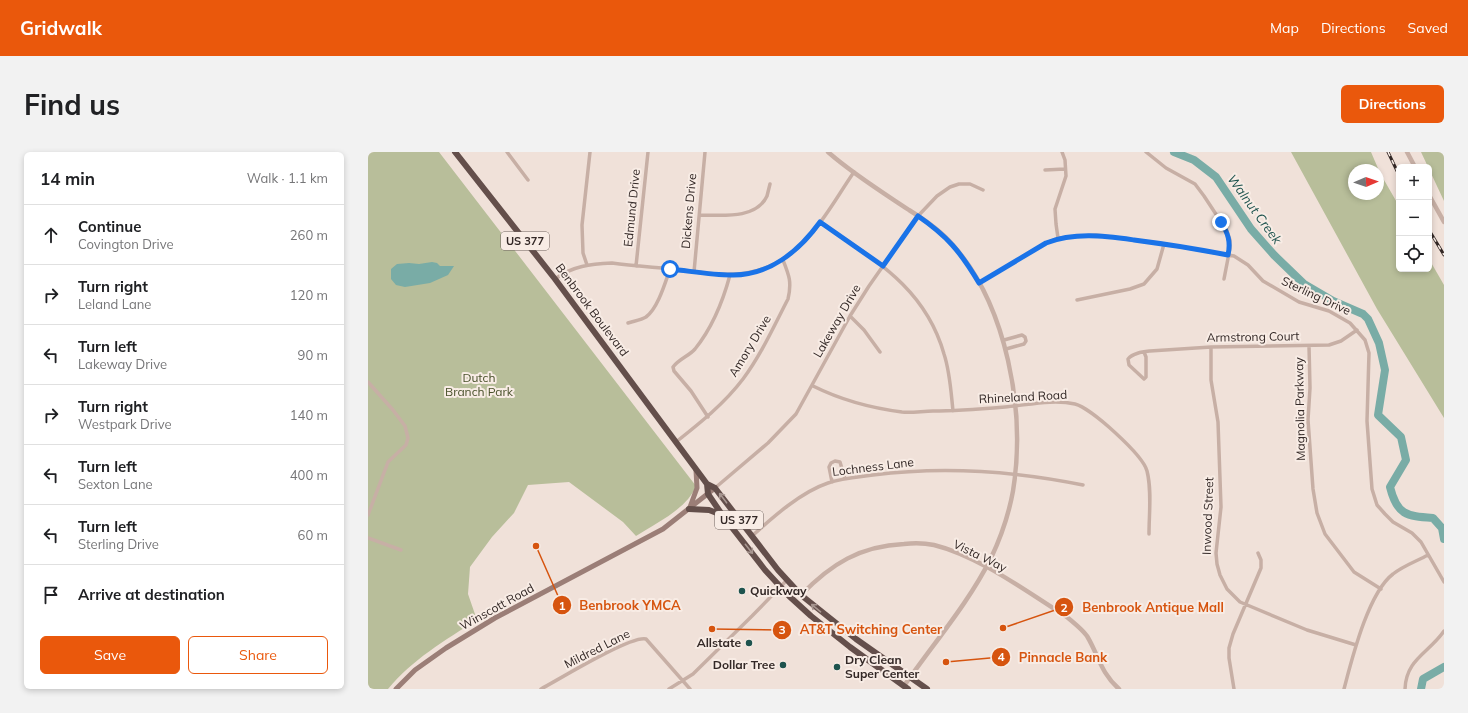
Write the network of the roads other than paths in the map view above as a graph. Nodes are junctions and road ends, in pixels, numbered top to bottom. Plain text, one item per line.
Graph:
1 (455, 152) edge
2 (506, 152) edge
3 (590, 152) edge
4 (648, 152) edge
5 (705, 152) edge
6 (828, 152) edge
7 (1062, 152) edge
8 (1146, 152) edge
9 (1408, 152) edge
10 (1413, 164) edge
11 (1066, 169) junction
12 (1045, 170) dead end
13 (854, 172) junction
14 (528, 180) dead end
15 (770, 184) dead end
16 (983, 190) dead end
17 (1432, 200) edge
18 (700, 215) junction
19 (918, 216) junction
20 (820, 222) junction
21 (1444, 222) edge
22 (1058, 238) junction
23 (1164, 244) junction
24 (1228, 255) junction
25 (783, 260) junction
26 (587, 265) junction
27 (636, 266) junction
28 (883, 266) junction
29 (670, 269) junction
30 (694, 272) junction
31 (730, 275) junction
32 (555, 278) junction
33 (1224, 279) dead end
34 (979, 283) junction
35 (1077, 300) dead end
36 (850, 316) junction
37 (628, 323) dead end
38 (1357, 330) junction
39 (1004, 340) junction
40 (1309, 346) junction
41 (1211, 347) junction
42 (1006, 349) junction
43 (880, 352) dead end
44 (1144, 352) junction
45 (368, 382) edge
46 (813, 386) junction
47 (1015, 406) junction
48 (953, 411) junction
49 (708, 417) junction
50 (676, 442) junction
51 (696, 470) junction
52 (1015, 474) junction
53 (845, 479) junction
54 (832, 482) junction
55 (707, 484) junction
56 (1083, 485) dead end
57 (715, 488) junction
58 (708, 494) junction
59 (689, 509) junction
60 (368, 515) edge
61 (723, 516) junction
62 (1149, 534) dead end
63 (752, 536) junction
64 (368, 538) edge
65 (401, 550) dead end
66 (1258, 553) dead end
67 (1428, 555) junction
68 (986, 567) junction
69 (787, 580) junction
70 (1444, 582) edge
71 (780, 586) junction
72 (1381, 589) junction
73 (801, 595) junction
74 (1246, 604) junction
75 (1444, 631) edge
76 (1356, 645) junction
77 (910, 677) junction
78 (682, 681) junction
79 (906, 687) edge
80 (396, 689) edge
81 (542, 689) edge
82 (669, 689) edge
83 (690, 689) edge
84 (927, 689) edge
85 (1119, 689) edge
86 (1234, 689) edge
87 (1344, 689) edge
88 (1405, 689) edge

1 - 32 highway, Benbrook Boulevard / US 377
2 - 14 street
3 - 26 street
4 - 27 street, Edmund Drive
5 - 18 street, Dickens Drive
6 - 13 street
7 - 11 street
8 - 24 street
9 - 10 street
11 - 12 street
11 - 22 street
13 - 19 street
13 - 20 street
15 - 18 street
16 - 19 street, Lakeway Drive
17 - 21 street
18 - 30 street, Dickens Drive
19 - 28 street, Lakeway Drive
19 - 34 street
20 - 25 street
20 - 28 street
22 - 23 street, Sterling Drive
22 - 34 street
23 - 24 street, Sterling Drive
23 - 35 street
24 - 33 street
24 - 38 street, Sterling Drive
25 - 31 street
25 - 49 street, Amory Drive
26 - 27 street
26 - 32 street
27 - 29 street
28 - 36 street, Lakeway Drive
28 - 48 street
29 - 30 street
29 - 37 street
30 - 31 street
31 - 49 street
32 - 50 highway, Benbrook Boulevard / US 377
34 - 39 street
36 - 43 street
36 - 46 street, Lakeway Drive
38 - 40 street, Armstrong Court
38 - 67 street, Sterling Drive
39 - 42 street
39 - 42 street
40 - 41 street, Armstrong Court
40 - 72 street, Magnolia Parkway
41 - 44 street, Armstrong Court
41 - 74 street, Inwood Street
42 - 47 street
44 - 44 street, Armstrong Court
45 - 60 street
46 - 48 street, Rhineland Road
46 - 57 street, Lakeway Drive
47 - 48 street, Rhineland Road
47 - 52 street
47 - 62 street, Rhineland Road
49 - 50 street, Amory Drive
50 - 51 highway, Benbrook Boulevard / US 377
51 - 55 highway, Benbrook Boulevard / US 377
51 - 59 main road
52 - 53 street, Lochness Lane
52 - 56 street, Lochness Lane
52 - 68 street
53 - 54 street, Lochness Lane
53 - 54 street
54 - 63 street, Lochness Lane
55 - 57 highway, Benbrook Boulevard / US 377
55 - 58 highway, US 377
57 - 58 main road, Winscott Road
63 -> 57 highway, Benbrook Boulevard / US 377
58 - 59 main road, Winscott Road
58 - 61 highway, US 377
59 - 61 highway
59 - 80 main road, Winscott Road
61 -> 71 highway, US 377
63 - 69 highway, Benbrook Boulevard / US 377
64 - 65 street
66 - 74 street
67 - 70 street, Sterling Drive
67 - 72 street
68 - 73 street, Vista Way
68 - 77 street
68 - 85 street, Vista Way
69 - 71 street
69 - 73 highway, Benbrook Boulevard / US 377
71 - 78 street
71 - 79 highway, US 377
72 - 76 street
77 -> 73 highway, Benbrook Boulevard / US 377
74 - 76 street, Inwood Street
74 - 86 street
75 - 88 street
76 - 87 street
77 - 79 street
77 - 84 highway, Benbrook Boulevard / US 377
78 - 81 street, Mildred Lane
78 - 82 street
78 - 83 street, Mildred Lane

